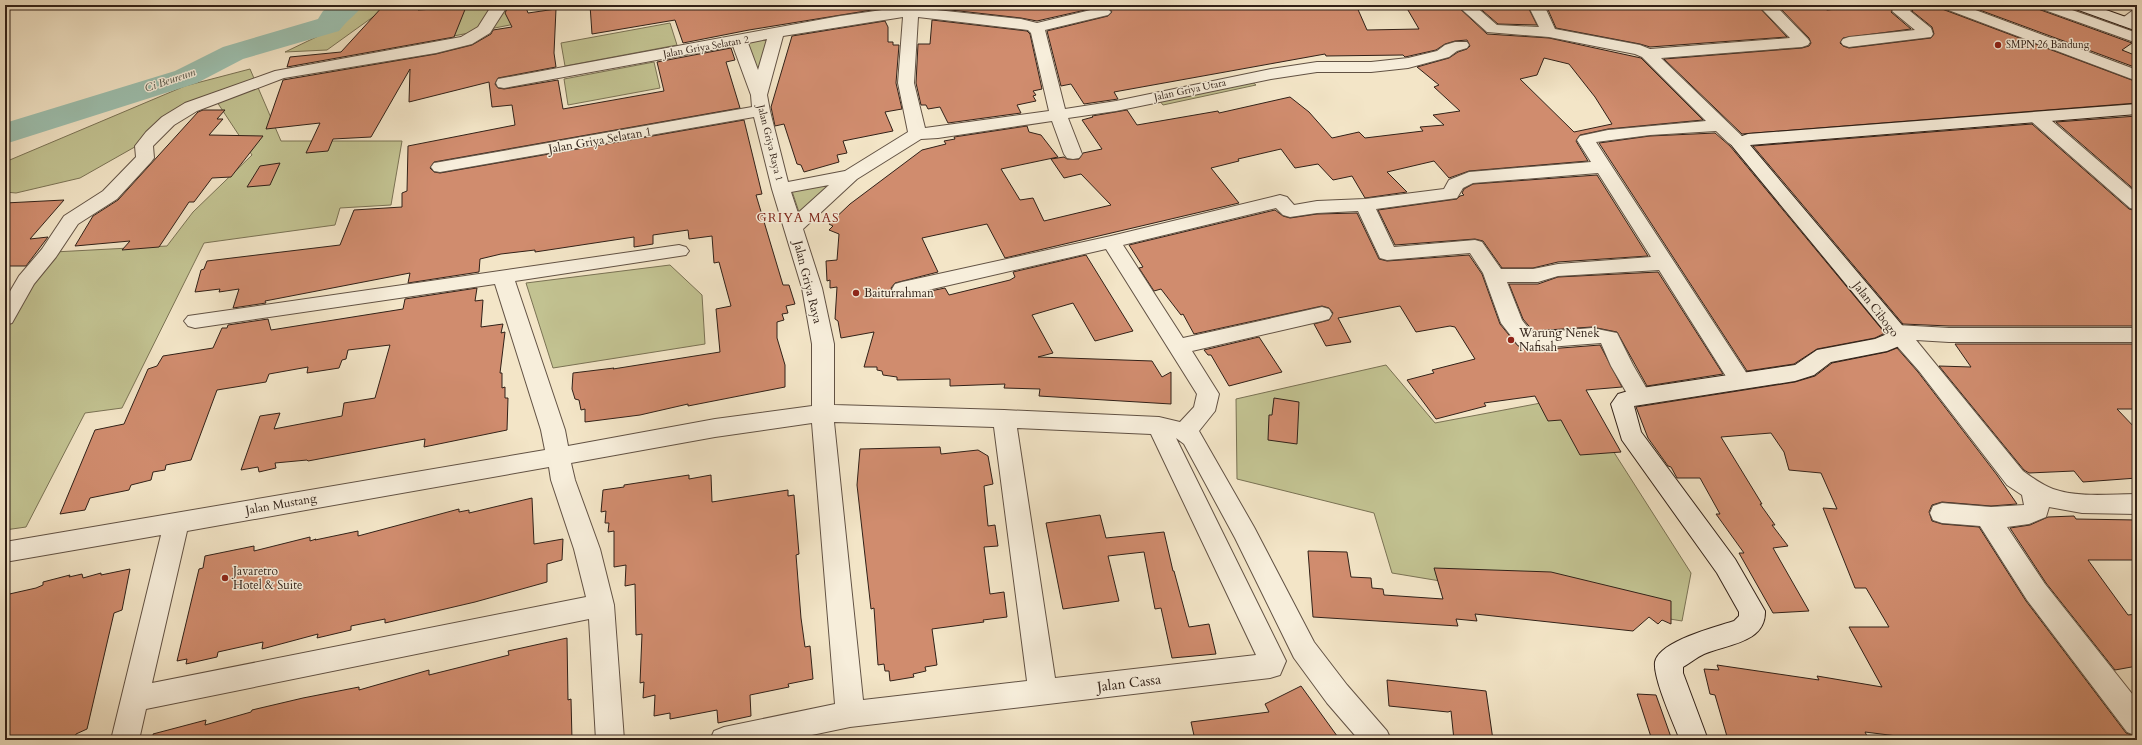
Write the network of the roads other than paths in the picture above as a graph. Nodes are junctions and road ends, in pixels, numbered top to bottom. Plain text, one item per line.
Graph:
1 (500, 5) edge
2 (1465, 5) edge
3 (1536, 5) edge
4 (1766, 5) edge
5 (1908, 5) edge
6 (1948, 5) edge
7 (2044, 5) edge
8 (2078, 5) edge
9 (910, 8) edge
10 (1103, 12) dead end
11 (2133, 21) edge
12 (1036, 28) junction
13 (1549, 32) junction
14 (776, 34) junction
15 (2137, 38) edge
16 (739, 41) junction
17 (1849, 42) dead end
18 (1461, 45) dead end
19 (1648, 54) junction
20 (2137, 76) edge
21 (504, 83) dead end
22 (760, 103) junction
23 (2137, 109) edge
24 (1058, 114) junction
25 (2038, 118) junction
26 (1721, 125) junction
27 (917, 134) junction
28 (1739, 143) junction
29 (1073, 154) dead end
30 (440, 167) dead end
31 (1602, 167) junction
32 (851, 175) junction
33 (781, 189) junction
34 (2137, 204) edge
35 (1365, 205) junction
36 (793, 228) junction
37 (1111, 242) junction
38 (679, 251) dead end
39 (1664, 263) junction
40 (1494, 276) junction
41 (502, 277) junction
42 (902, 289) dead end
43 (1322, 314) dead end
44 (5, 318) edge
45 (195, 321) dead end
46 (1899, 335) junction
47 (2137, 335) edge
48 (1178, 347) junction
49 (1740, 380) junction
50 (1640, 396) junction
51 (823, 413) junction
52 (1004, 418) junction
53 (1171, 429) junction
54 (557, 457) junction
55 (2033, 490) junction
56 (2137, 504) edge
57 (1942, 513) dead end
58 (1986, 517) junction
59 (176, 522) junction
60 (5, 552) edge
61 (601, 605) junction
62 (1043, 693) junction
63 (135, 699) junction
64 (850, 714) junction
65 (2137, 723) edge
66 (125, 740) edge
67 (610, 740) edge
68 (724, 740) edge
69 (1377, 740) edge
70 (1694, 740) edge

1 - 44 street
2 - 13 street
3 - 13 street
4 - 19 street
5 - 17 street
6 - 20 street
7 - 15 street
8 - 11 street
9 - 12 street, Jalan Griya Selatan 2
9 - 14 street, Jalan Griya Selatan 2
9 - 27 street
10 - 12 street
12 - 24 street
13 - 19 street
14 - 16 street, Jalan Griya Selatan 2
14 - 22 street, Jalan Griya Raya 1
16 - 21 street, Jalan Griya Selatan 2
16 - 22 street
18 - 24 street, Jalan Griya Utara
19 - 26 street, Jalan Cibogo
22 - 30 street, Jalan Griya Selatan 1
22 - 33 street, Jalan Griya Raya 1
23 - 25 street
24 - 27 street, Jalan Griya Utara
24 - 29 street
25 - 28 street
25 - 34 street
26 - 28 street, Jalan Cibogo
26 - 31 street
27 - 32 street, Jalan Griya Raya
28 - 46 street, Jalan Cibogo
31 - 35 street
31 - 39 street
32 - 33 street, Jalan Griya Raya
32 - 36 street, Jalan Griya Raya
33 - 36 street, Jalan Griya Raya 1
35 - 37 street
35 - 40 street
36 - 51 street, Jalan Griya Raya
37 - 42 street
37 - 48 street
38 - 41 street
39 - 40 street
39 - 49 street
40 - 50 street
41 - 45 street
41 - 54 street
43 - 48 street
46 - 47 street
46 - 49 street, Jalan Cibogo
46 - 55 street
48 - 53 street
49 - 50 street, Jalan Cibogo
50 - 70 street, Jalan Cibogo
51 - 52 street, Jalan Mustang
51 - 54 street, Jalan Mustang
51 - 64 street, Jalan Griya Raya
52 - 53 street, Jalan Mustang
52 - 62 street
53 - 62 street, Jalan Cassa
53 - 69 street
54 - 59 street, Jalan Mustang
54 - 61 street
55 - 56 street
55 - 58 street
57 - 58 street
58 - 65 street
59 - 60 street, Jalan Mustang
59 - 63 street
61 - 63 street
61 - 67 street
62 - 64 street, Jalan Cassa
63 - 66 street
64 - 68 street, Jalan Cassa

